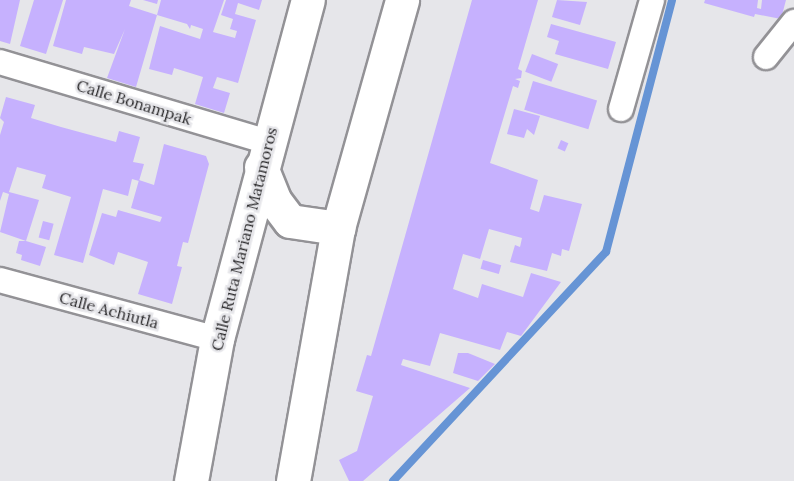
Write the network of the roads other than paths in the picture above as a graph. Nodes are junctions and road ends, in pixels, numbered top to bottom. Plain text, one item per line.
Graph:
1 (308, 0) edge
2 (402, 0) edge
3 (652, 0) edge
4 (794, 22) edge
5 (766, 57) dead end
6 (0, 62) edge
7 (621, 109) dead end
8 (264, 154) junction
9 (338, 228) junction
10 (0, 280) edge
11 (217, 339) junction
12 (191, 481) edge
13 (294, 481) edge

1 - 8 main road, Calle Ruta Mariano Matamoros
2 - 9 main road
3 - 7 street
4 - 5 street
6 - 8 street, Calle Bonampak
8 - 9 main road
8 - 11 main road, Calle Ruta Mariano Matamoros
9 - 13 main road
10 - 11 street, Calle Achiutla
11 - 12 main road, Calle Ruta Mariano Matamoros

